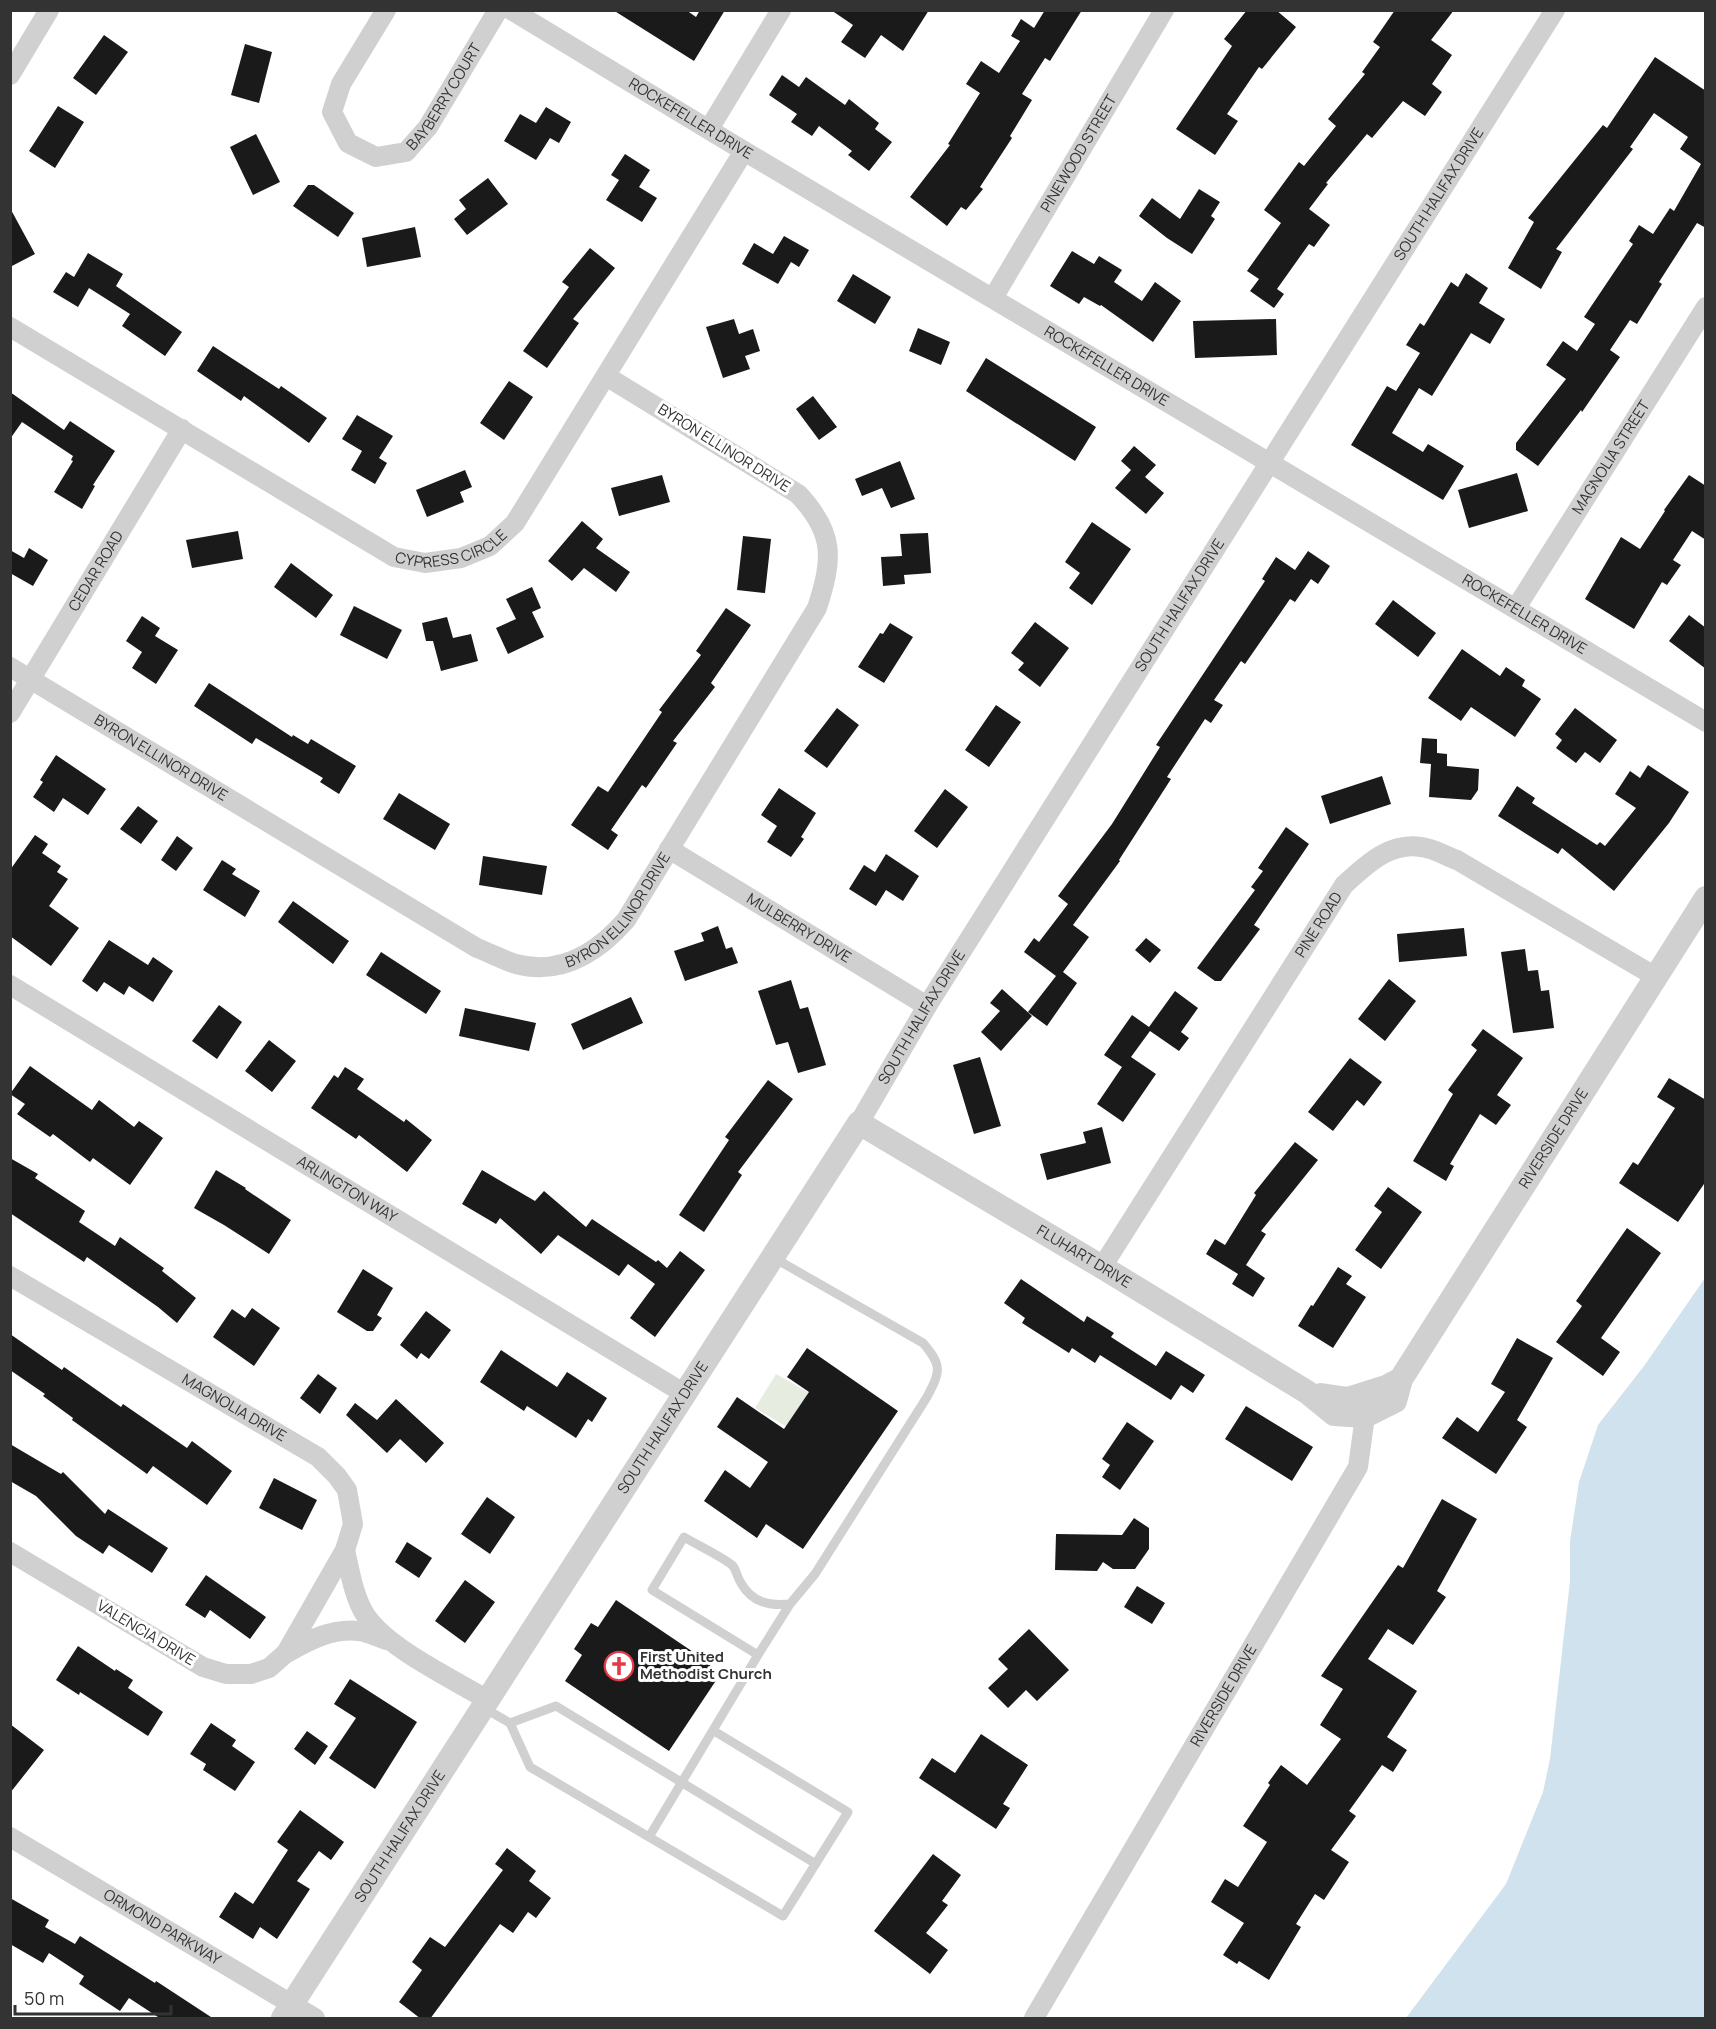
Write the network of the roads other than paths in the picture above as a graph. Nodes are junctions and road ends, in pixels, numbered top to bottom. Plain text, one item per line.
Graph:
1 (49, 10) edge
2 (386, 10) edge
3 (498, 10) edge
4 (511, 10) edge
5 (781, 10) edge
6 (1164, 10) edge
7 (1555, 10) edge
8 (10, 75) edge
9 (710, 129) junction
10 (744, 152) junction
11 (993, 298) junction
12 (1706, 307) edge
13 (10, 327) edge
14 (606, 376) junction
15 (182, 429) junction
16 (1270, 464) junction
17 (1516, 608) junction
18 (10, 667) edge
19 (31, 680) junction
20 (10, 713) edge
21 (1706, 722) edge
22 (669, 849) junction
23 (1706, 898) edge
24 (1656, 977) junction
25 (10, 985) edge
26 (927, 1006) junction
27 (859, 1123) junction
28 (772, 1257) junction
29 (1102, 1267) junction
30 (10, 1276) edge
31 (1401, 1379) junction
32 (1307, 1392) junction
33 (685, 1394) junction
34 (1365, 1416) junction
35 (345, 1550) junction
36 (10, 1552) edge
37 (318, 1597) joint
38 (790, 1604) junction
39 (389, 1641) junction
40 (286, 1653) junction
41 (758, 1655) junction
42 (484, 1703) junction
43 (510, 1723) junction
44 (714, 1731) junction
45 (682, 1783) junction
46 (10, 1837) edge
47 (649, 1837) junction
48 (816, 1864) junction
49 (287, 2012) edge
50 (315, 2019) edge
51 (1034, 2019) edge

1 - 8 street
2 - 3 street, BAYBERRY COURT
4 - 9 street, ROCKEFELLER DRIVE
5 - 9 street
6 - 11 street, PINEWOOD STREET
7 - 16 street, SOUTH HALIFAX DRIVE
9 - 10 street, ROCKEFELLER DRIVE
10 - 11 street, ROCKEFELLER DRIVE
10 - 14 street, CYPRESS CIRCLE
11 - 16 street, ROCKEFELLER DRIVE
12 - 17 street, MAGNOLIA STREET
13 - 15 street, CYPRESS CIRCLE
14 - 15 street, CYPRESS CIRCLE
14 - 22 street, BYRON ELLINOR DRIVE
15 - 19 street, CEDAR ROAD
16 - 17 street, ROCKEFELLER DRIVE
16 - 26 street, SOUTH HALIFAX DRIVE
17 - 21 street, ROCKEFELLER DRIVE
18 - 19 street, BYRON ELLINOR DRIVE
19 - 20 street, CEDAR ROAD
19 - 22 street, BYRON ELLINOR DRIVE
22 - 26 street, MULBERRY DRIVE
23 - 24 street, RIVERSIDE DRIVE
24 - 29 street, PINE ROAD
24 - 31 street, RIVERSIDE DRIVE
25 - 33 street, ARLINGTON WAY
26 - 27 street, SOUTH HALIFAX DRIVE
27 - 28 street, SOUTH HALIFAX DRIVE
27 - 29 street, FLUHART DRIVE
28 - 33 street, SOUTH HALIFAX DRIVE
28 - 38 lane
29 - 32 street, FLUHART DRIVE
30 - 35 street, MAGNOLIA DRIVE
31 - 32 street, FLUHART DRIVE
31 - 34 street, RIVERSIDE DRIVE
32 - 34 street, FLUHART DRIVE
33 - 42 street, SOUTH HALIFAX DRIVE
34 - 51 street, RIVERSIDE DRIVE
35 - 37 street, MAGNOLIA DRIVE
35 - 39 street, VALENCIA DRIVE
36 - 40 street, VALENCIA DRIVE
37 - 40 street, VALENCIA DRIVE
38 - 41 lane
38 - 41 lane
39 - 40 street, VALENCIA DRIVE
39 - 42 street, VALENCIA DRIVE
41 - 44 lane
42 - 43 lane
42 - 49 street, SOUTH HALIFAX DRIVE
43 - 45 lane
43 - 47 lane
44 - 45 lane
44 - 48 lane
45 - 47 lane
45 - 48 lane
46 - 49 street, ORMOND PARKWAY
47 - 48 lane
49 - 50 street, ORMOND PARKWAY

